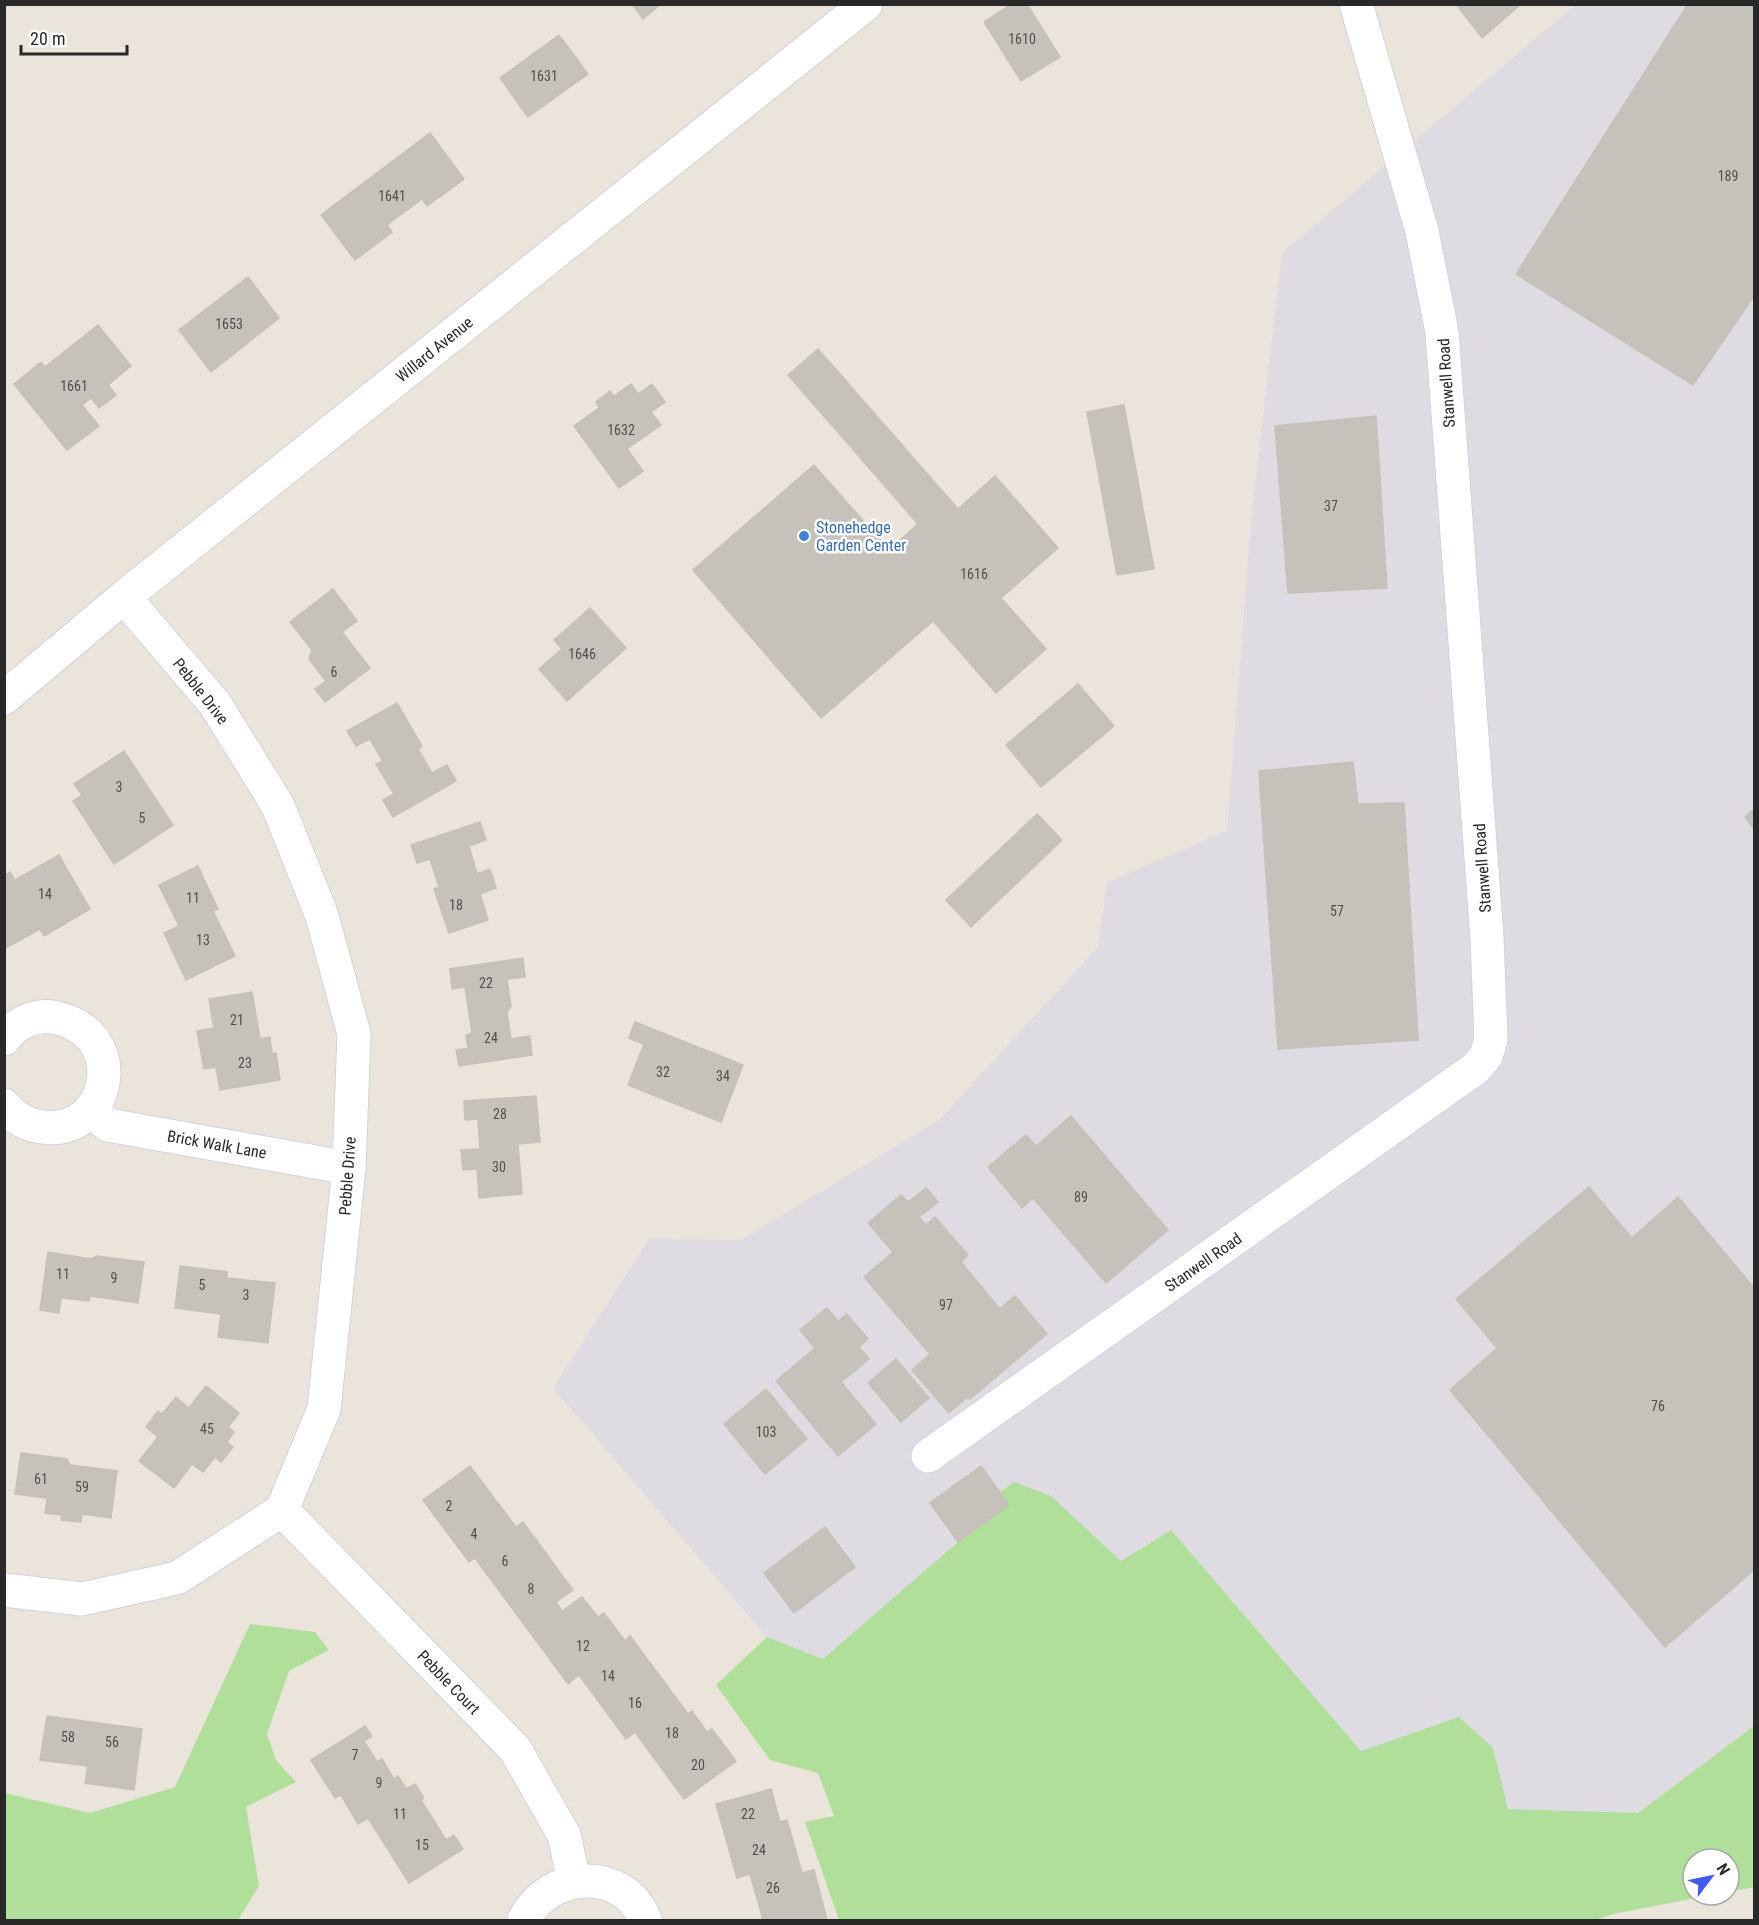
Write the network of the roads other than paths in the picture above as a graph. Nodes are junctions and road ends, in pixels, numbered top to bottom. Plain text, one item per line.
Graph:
1 (866, 4) edge
2 (1356, 4) edge
3 (124, 597) junction
4 (4, 698) edge
5 (4, 1039) edge
6 (4, 1105) edge
7 (90, 1110) junction
8 (349, 1168) junction
9 (928, 1456) dead end
10 (282, 1510) junction
11 (4, 1590) edge
12 (574, 1881) junction
13 (524, 1920) edge
14 (645, 1920) edge

1 - 3 street, Willard Avenue
2 - 9 street, Stanwell Road
3 - 4 street, Willard Avenue
3 - 8 street, Pebble Drive
5 - 7 street
6 - 7 street
7 - 8 street, Brick Walk Lane
8 - 10 street, Pebble Drive
10 - 11 street
10 - 12 street, Pebble Court
12 - 13 street
12 - 14 street

